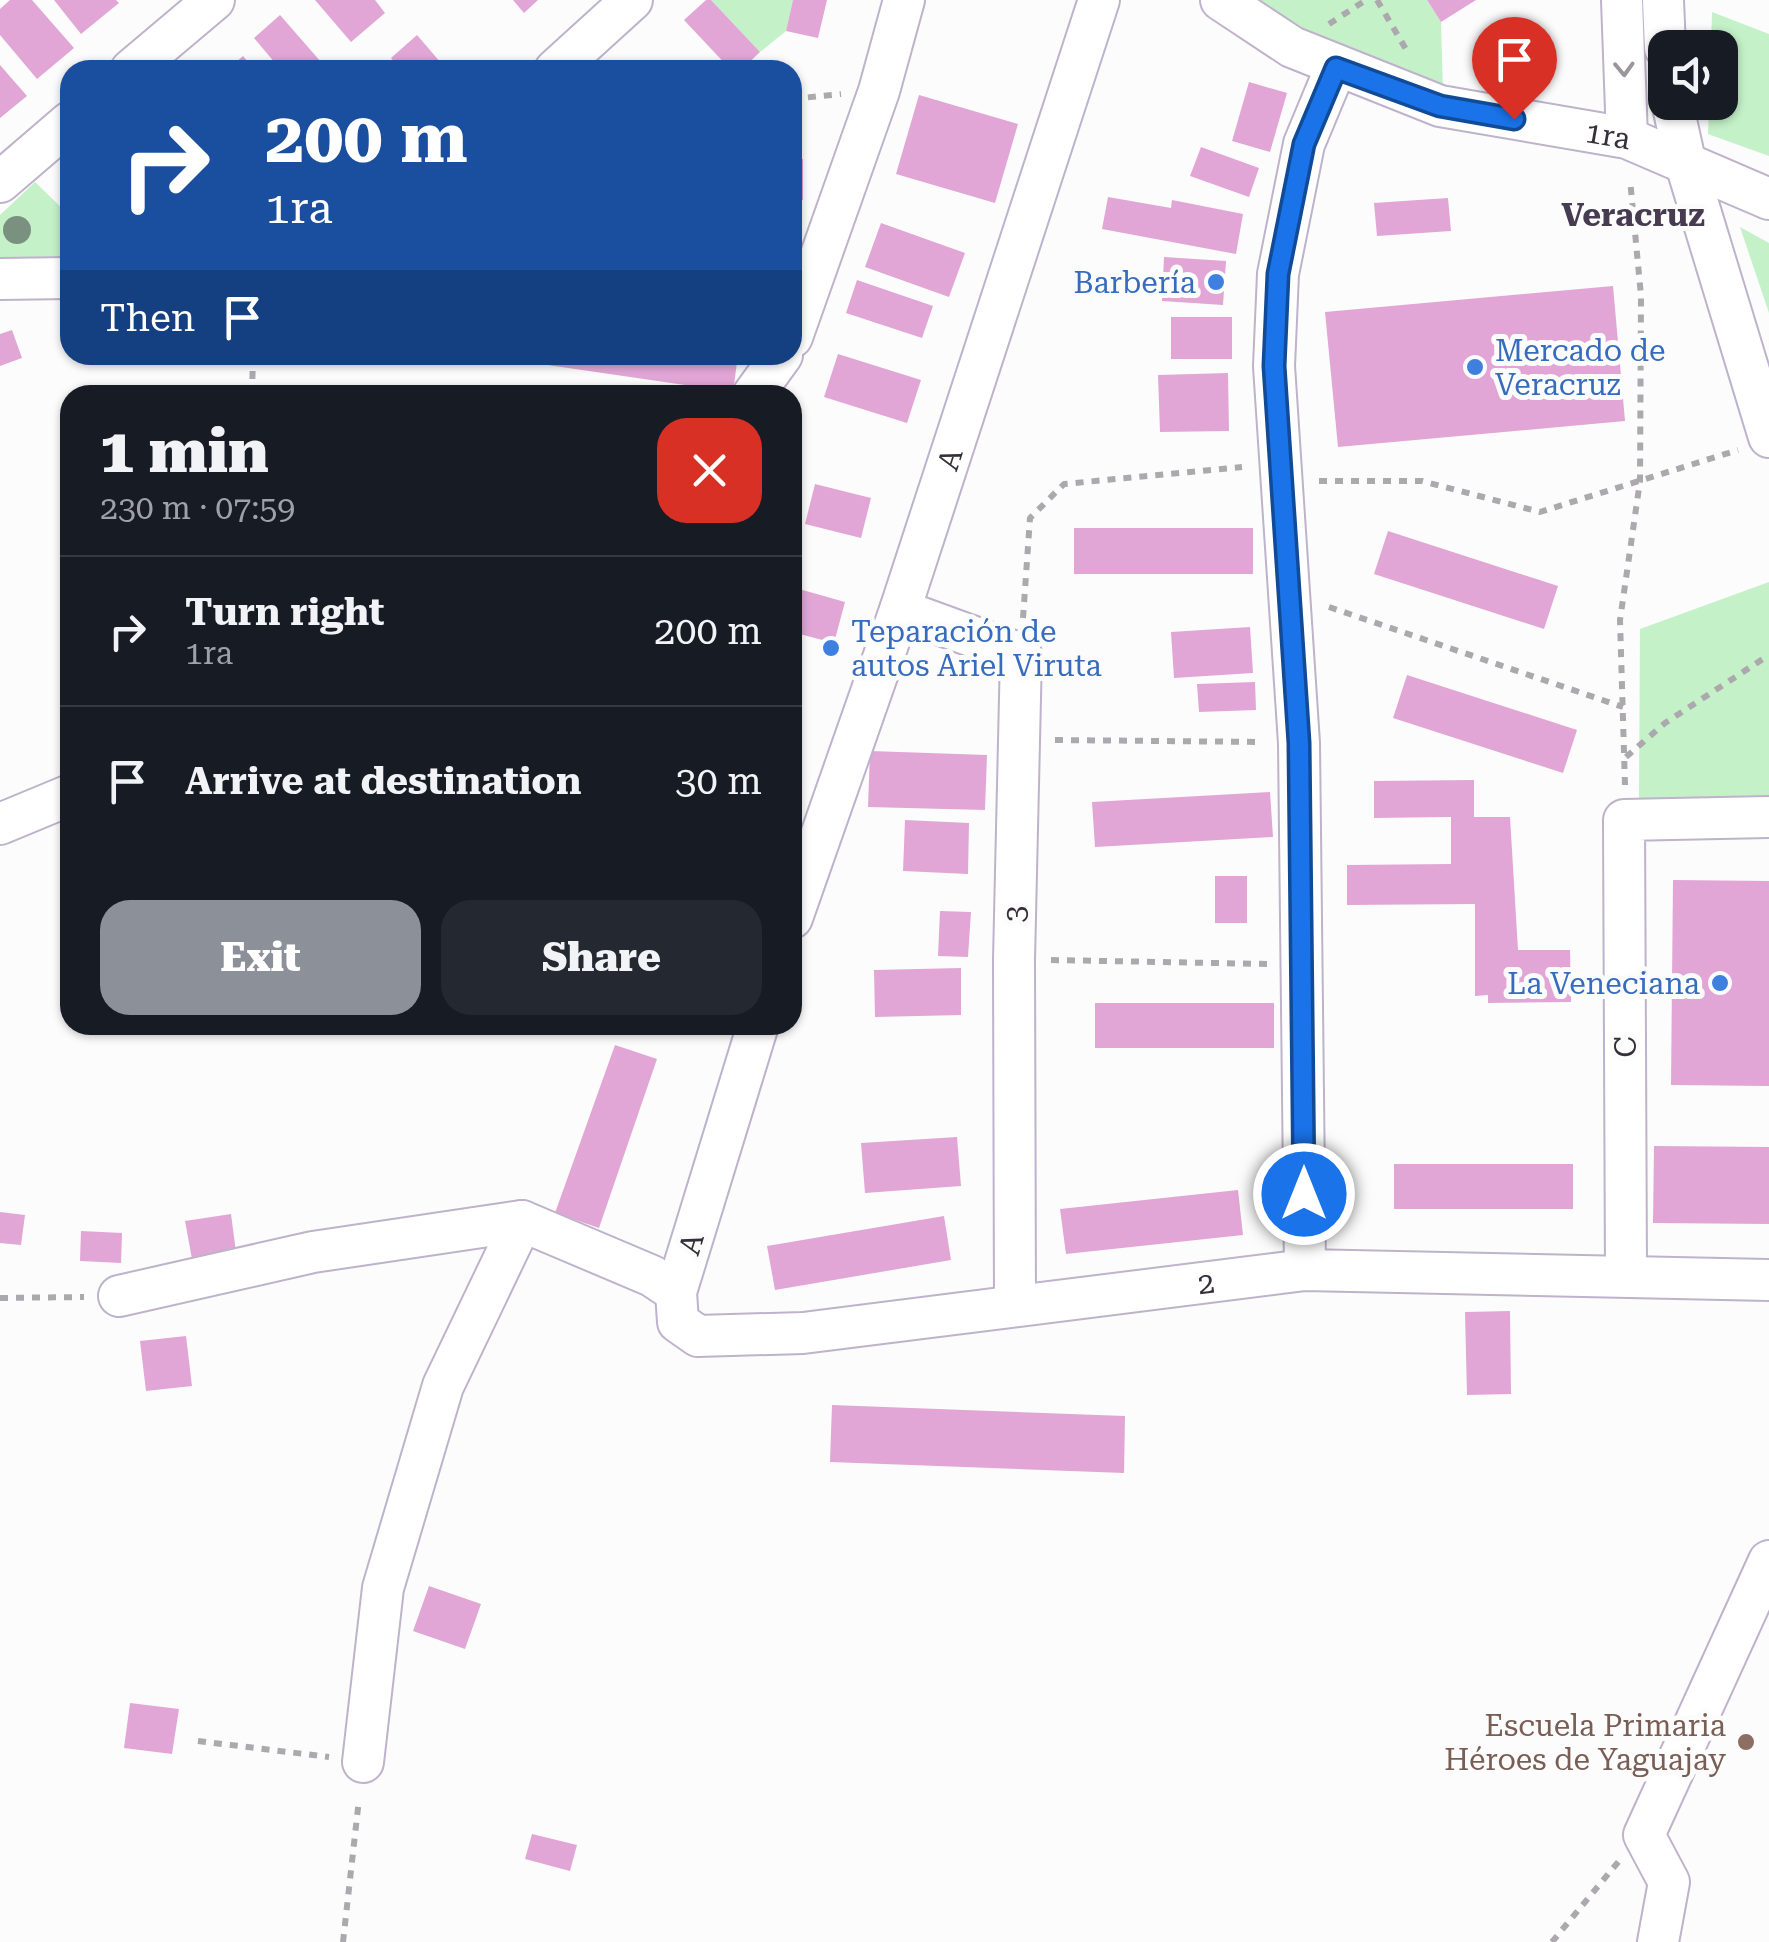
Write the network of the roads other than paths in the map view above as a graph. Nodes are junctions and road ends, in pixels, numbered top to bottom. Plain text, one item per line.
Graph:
1 (214, 0) edge
2 (632, 0) edge
3 (904, 0) edge
4 (1100, 0) edge
5 (1221, 0) edge
6 (1622, 0) edge
7 (1663, 0) edge
8 (1665, 30) edge
9 (143, 60) edge
10 (566, 60) edge
11 (1336, 68) junction
12 (1676, 120) edge
13 (60, 131) edge
14 (1627, 138) junction
15 (1685, 162) junction
16 (0, 182) edge
17 (1769, 199) edge
18 (810, 239) edge
19 (60, 278) edge
20 (0, 279) edge
21 (802, 283) edge
22 (1760, 442) edge
23 (900, 610) junction
24 (60, 799) edge
25 (1769, 817) edge
26 (0, 824) edge
27 (802, 889) edge
28 (755, 1035) edge
29 (522, 1221) junction
30 (1305, 1270) junction
31 (1626, 1274) junction
32 (1769, 1280) edge
33 (676, 1292) junction
34 (119, 1296) road end
35 (1015, 1303) junction
36 (1769, 1560) edge
37 (363, 1762) road end
38 (1658, 1942) edge

1 - 9 street
2 - 10 street
3 - 18 street
4 - 23 street, A
5 - 11 street, 1ra
6 -> 14 street
7 - 8 street
11 - 14 street, 1ra
11 - 30 street
12 - 15 street
13 - 16 street
14 - 15 street, 1ra
15 - 17 street, 1ra
15 - 22 street
18 - 21 street
19 - 20 street
23 - 27 street, A
23 - 35 street, 3
24 - 26 street
25 - 31 street, C
28 - 33 street, A
29 - 33 street
29 - 34 street
29 - 37 street
30 - 31 street, 2
30 - 35 street, 2
31 - 32 street, 2
33 - 35 street, 2
36 - 38 street

